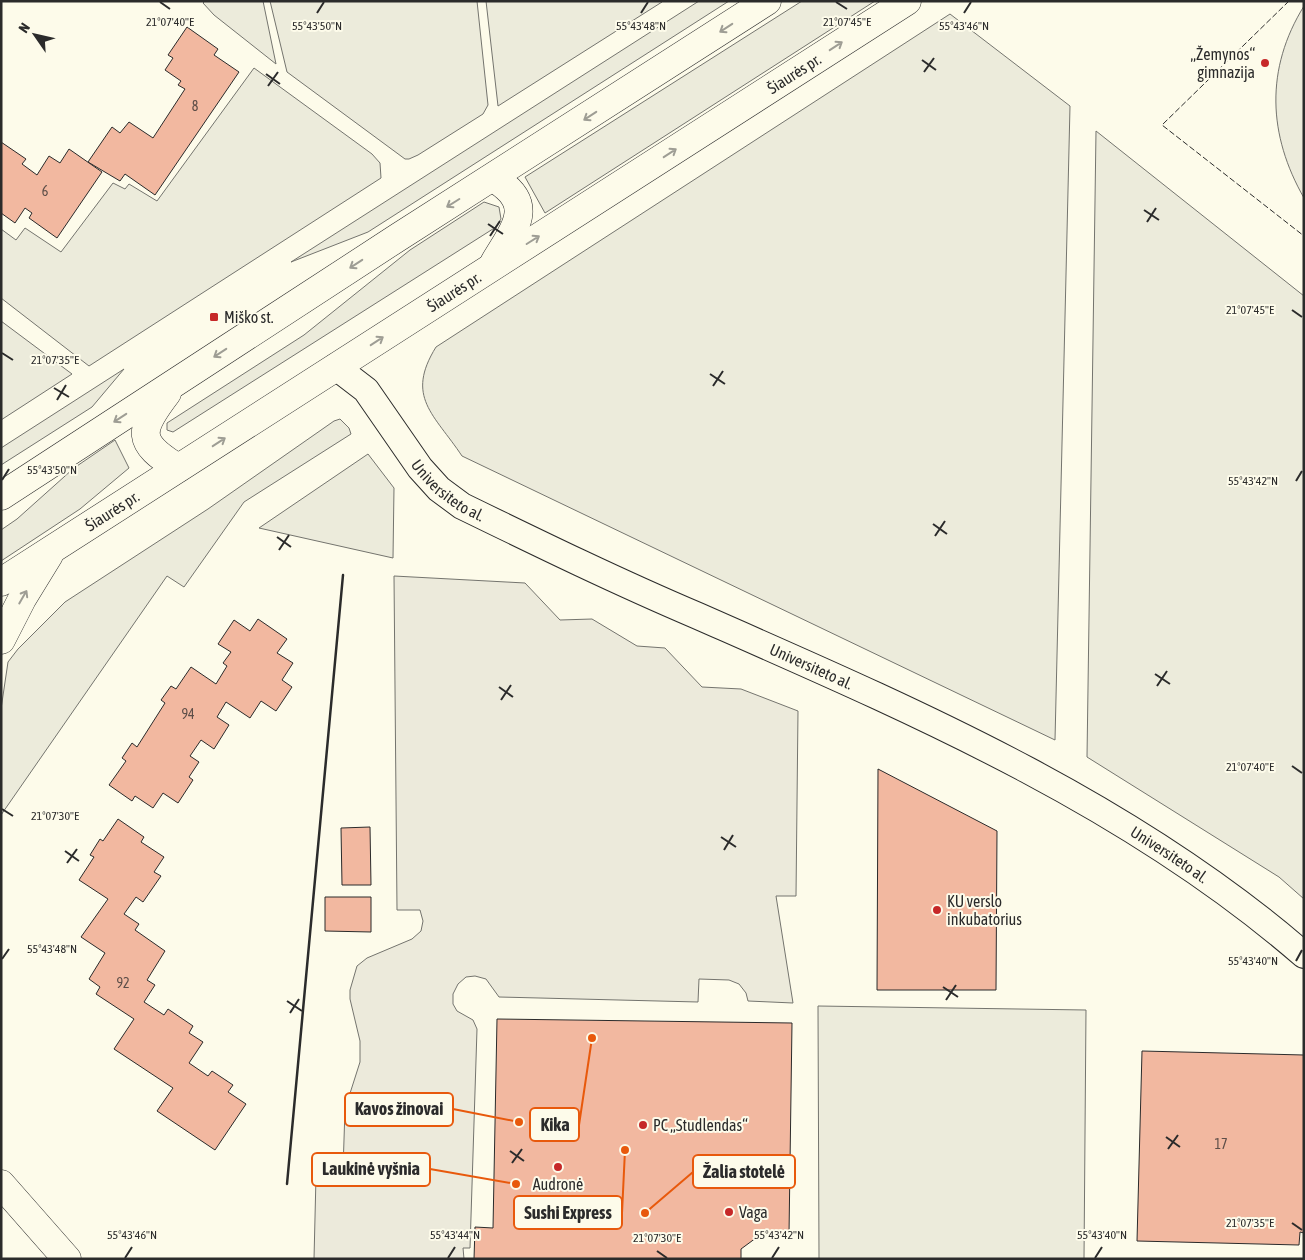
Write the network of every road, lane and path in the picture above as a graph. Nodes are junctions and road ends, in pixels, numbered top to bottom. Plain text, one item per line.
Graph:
1 (767, 1) edge
2 (907, 1) edge
3 (493, 178) junction
4 (492, 266) junction
5 (336, 367) junction
6 (176, 382) junction
7 (178, 468) junction
8 (1, 496) edge
9 (52, 550) junction
10 (1, 582) edge
11 (1, 640) edge
12 (1304, 955) edge
13 (1, 1184) edge
14 (67, 1259) edge

1 -> 3 main road
4 -> 2 main road, Šiaurės pr.
3 - 4 main road
3 -> 6 main road
5 -> 4 main road, Šiaurės pr.
7 -> 5 main road, Šiaurės pr.
5 - 12 street, Universiteto al.
6 - 7 main road
6 -> 8 main road
7 - 9 main road, Šiaurės pr.
9 - 10 main road, Šiaurės pr.
11 -> 9 main road
13 - 14 main road

